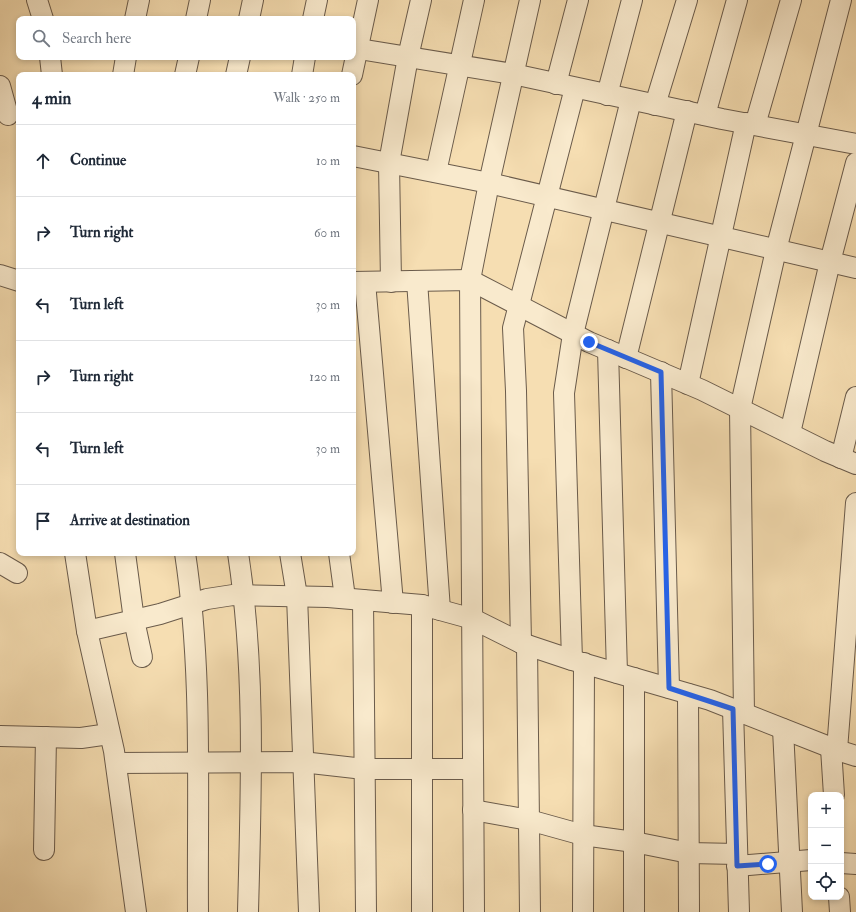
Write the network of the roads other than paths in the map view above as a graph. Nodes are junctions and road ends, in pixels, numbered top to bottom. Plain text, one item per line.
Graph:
1 (37, 0) edge
2 (139, 0) edge
3 (200, 0) edge
4 (253, 0) edge
5 (317, 0) edge
6 (368, 0) edge
7 (421, 0) edge
8 (474, 0) edge
9 (530, 0) edge
10 (578, 0) edge
11 (632, 0) edge
12 (687, 0) edge
13 (737, 0) edge
14 (791, 0) edge
15 (841, 0) edge
16 (42, 16) edge
17 (136, 16) edge
18 (197, 16) edge
19 (250, 16) edge
20 (314, 16) edge
21 (356, 48) edge
22 (408, 57) junction
23 (50, 60) edge
24 (126, 60) edge
25 (188, 60) edge
26 (239, 60) edge
27 (304, 60) edge
28 (354, 60) edge
29 (458, 65) junction
30 (52, 72) edge
31 (124, 72) edge
32 (186, 72) edge
33 (237, 72) edge
34 (302, 72) edge
35 (352, 72) edge
36 (513, 74) junction
37 (556, 84) junction
38 (0, 86) edge
39 (575, 88) junction
40 (606, 95) junction
41 (631, 100) junction
42 (655, 105) junction
43 (696, 113) junction
44 (9, 115) edge
45 (751, 124) junction
46 (805, 134) junction
47 (856, 144) edge
48 (356, 157) edge
49 (389, 163) junction
50 (856, 163) edge
51 (436, 172) junction
52 (488, 183) junction
53 (548, 196) junction
54 (604, 210) junction
55 (661, 223) junction
56 (721, 236) junction
57 (776, 250) junction
58 (830, 262) junction
59 (856, 268) edge
60 (0, 275) edge
61 (16, 280) edge
62 (470, 280) junction
63 (417, 281) junction
64 (359, 282) edge
65 (391, 282) junction
66 (519, 304) junction
67 (573, 334) junction
68 (618, 354) junction
69 (661, 372) junction
70 (688, 384) junction
71 (856, 397) edge
72 (740, 409) junction
73 (790, 433) junction
74 (849, 461) edge
75 (856, 503) edge
76 (75, 556) edge
77 (125, 556) edge
78 (185, 556) edge
79 (238, 556) edge
80 (290, 556) edge
81 (339, 556) edge
82 (0, 563) edge
83 (17, 573) dead end
84 (244, 596) junction
85 (297, 596) junction
86 (354, 599) junction
87 (393, 602) junction
88 (193, 603) junction
89 (431, 608) junction
90 (473, 619) junction
91 (134, 620) junction
92 (87, 631) junction
93 (524, 644) junction
94 (142, 657) dead end
95 (578, 661) junction
96 (625, 675) junction
97 (669, 688) junction
98 (688, 694) junction
99 (738, 712) junction
100 (783, 729) junction
101 (109, 734) junction
102 (0, 736) edge
103 (46, 737) junction
104 (834, 749) junction
105 (856, 756) edge
106 (197, 762) junction
107 (252, 762) junction
108 (302, 762) junction
109 (116, 763) junction
110 (364, 769) junction
111 (421, 769) junction
112 (474, 769) junction
113 (834, 792) edge
114 (474, 810) junction
115 (529, 820) junction
116 (583, 834) junction
117 (634, 842) junction
118 (44, 850) dead end
119 (689, 853) junction
120 (737, 860) junction
121 (808, 860) edge
122 (789, 862) junction
123 (844, 863) edge
124 (856, 864) edge
125 (839, 900) edge
126 (136, 912) edge
127 (198, 912) edge
128 (248, 912) edge
129 (309, 912) edge
130 (366, 912) edge
131 (422, 912) edge
132 (474, 912) edge
133 (530, 912) edge
134 (583, 912) edge
135 (634, 912) edge
136 (689, 912) edge
137 (739, 912) edge
138 (792, 912) edge
139 (840, 912) edge

1 - 16 street
2 - 17 street
3 - 18 street
4 - 19 street
5 - 20 street
6 - 21 street
7 - 22 street
8 - 29 street
9 - 36 street
10 - 37 street
11 - 40 street
12 - 42 street
13 - 43 street
14 - 45 street
15 - 46 street
21 - 22 street
22 - 29 street
22 - 49 street
23 - 30 street
24 - 31 street
25 - 32 street
26 - 33 street
27 - 34 street
28 - 35 street
29 - 36 street
29 - 51 street
36 - 37 street
36 - 52 street
37 - 39 street
38 - 44 street
39 - 40 street
39 - 53 street
40 - 41 street
41 - 42 street
41 - 54 street
42 - 43 street
43 - 45 street
43 - 55 street
45 - 46 street
45 - 56 street
46 - 47 street
46 - 57 street
48 - 49 street
49 - 51 street
49 - 65 street
50 - 58 street
51 - 52 street
52 - 53 street
52 - 62 street
53 - 54 street
53 - 66 street
54 - 55 street
54 - 67 street
55 - 56 street
55 - 68 street
56 - 57 street
56 - 70 street
57 - 58 street
57 - 72 street
58 - 59 street
58 - 73 street
60 - 61 street
62 - 63 street
62 - 66 street
62 - 90 street
63 - 65 street
63 - 89 street
64 - 65 street
64 - 87 street
66 - 67 street
66 - 93 street
67 - 68 street
67 - 95 street
68 - 69 street
68 - 96 street
69 - 70 street
69 - 97 street
70 - 72 street
71 - 74 street
72 - 73 street
72 - 99 street
73 - 74 street
75 - 104 street
76 - 92 street
77 - 91 street
78 - 88 street
79 - 84 street
80 - 85 street
81 - 86 street
82 - 83 street
84 - 85 street
84 - 88 street
84 - 107 street
85 - 86 street
85 - 108 street
86 - 87 street
86 - 110 street
87 - 89 street
88 - 91 street
88 - 106 street
89 - 90 street
89 - 111 street
90 - 93 street
90 - 112 street
91 - 92 street
91 - 94 street
92 - 101 street
93 - 95 street
93 - 115 street
95 - 96 street
95 - 116 street
96 - 97 street
96 - 117 street
97 - 98 street
98 - 99 street
98 - 119 street
99 - 100 street
99 - 120 street
100 - 104 street
100 - 122 street
101 - 103 street
101 - 109 street
102 - 103 street
103 - 118 street
104 - 105 street
104 - 113 street
106 - 107 street
106 - 109 street
106 - 127 street
107 - 108 street
107 - 128 street
108 - 110 street
108 - 129 street
109 - 126 street
110 - 111 street
110 - 130 street
111 - 112 street
111 - 131 street
112 - 114 street
114 - 115 street
114 - 132 street
115 - 116 street
115 - 133 street
116 - 117 street
116 - 134 street
117 - 119 street
117 - 135 street
119 - 120 street
119 - 136 street
120 - 122 street
120 - 137 street
121 - 122 street
122 - 138 street
123 - 124 street
125 - 139 street

